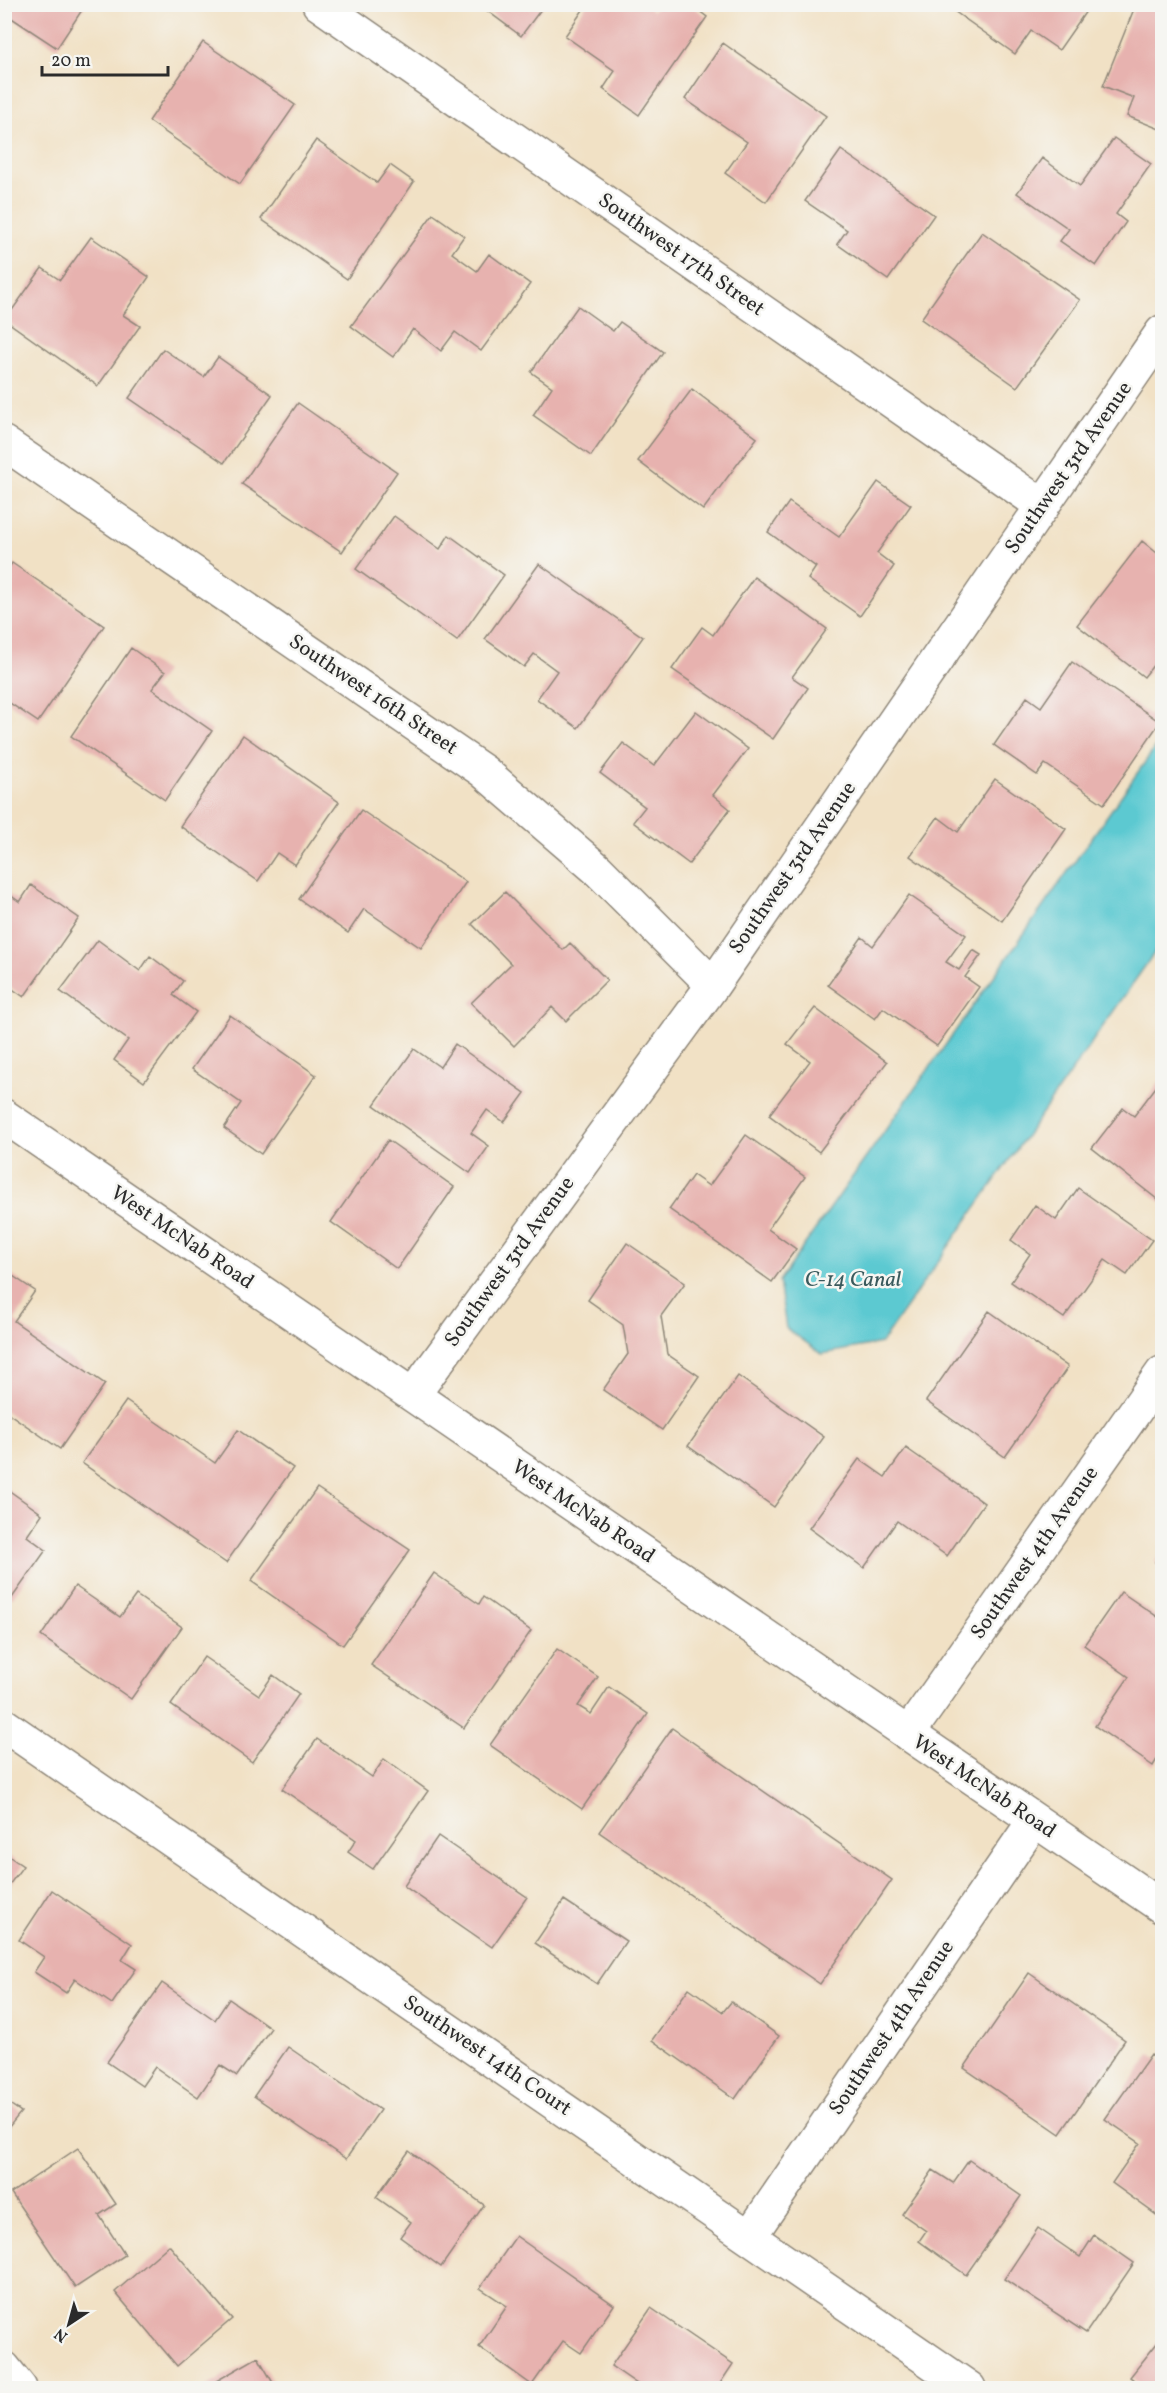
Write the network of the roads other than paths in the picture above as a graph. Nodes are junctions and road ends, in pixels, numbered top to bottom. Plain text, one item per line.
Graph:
1 (319, 4) edge
2 (1162, 332) edge
3 (4, 443) edge
4 (1044, 506) junction
5 (713, 985) junction
6 (4, 1116) edge
7 (1162, 1372) edge
8 (413, 1395) junction
9 (4, 1725) edge
10 (908, 1734) junction
11 (1034, 1821) junction
12 (1162, 1907) edge
13 (750, 2236) junction
14 (4, 2368) edge
15 (20, 2388) edge
16 (969, 2388) edge

1 - 4 street, Southwest 17th Street
2 - 4 street, Southwest 3rd Avenue
3 - 5 street, Southwest 16th Street
4 - 5 street, Southwest 3rd Avenue
5 - 8 street, Southwest 3rd Avenue
6 - 8 street, West McNab Road
7 - 10 street, Southwest 4th Avenue
8 - 10 street, West McNab Road
9 - 13 street, Southwest 14th Court
10 - 11 street, West McNab Road
11 - 12 street, West McNab Road
11 - 13 street, Southwest 4th Avenue
13 - 16 street, Southwest 14th Court
14 - 15 street

